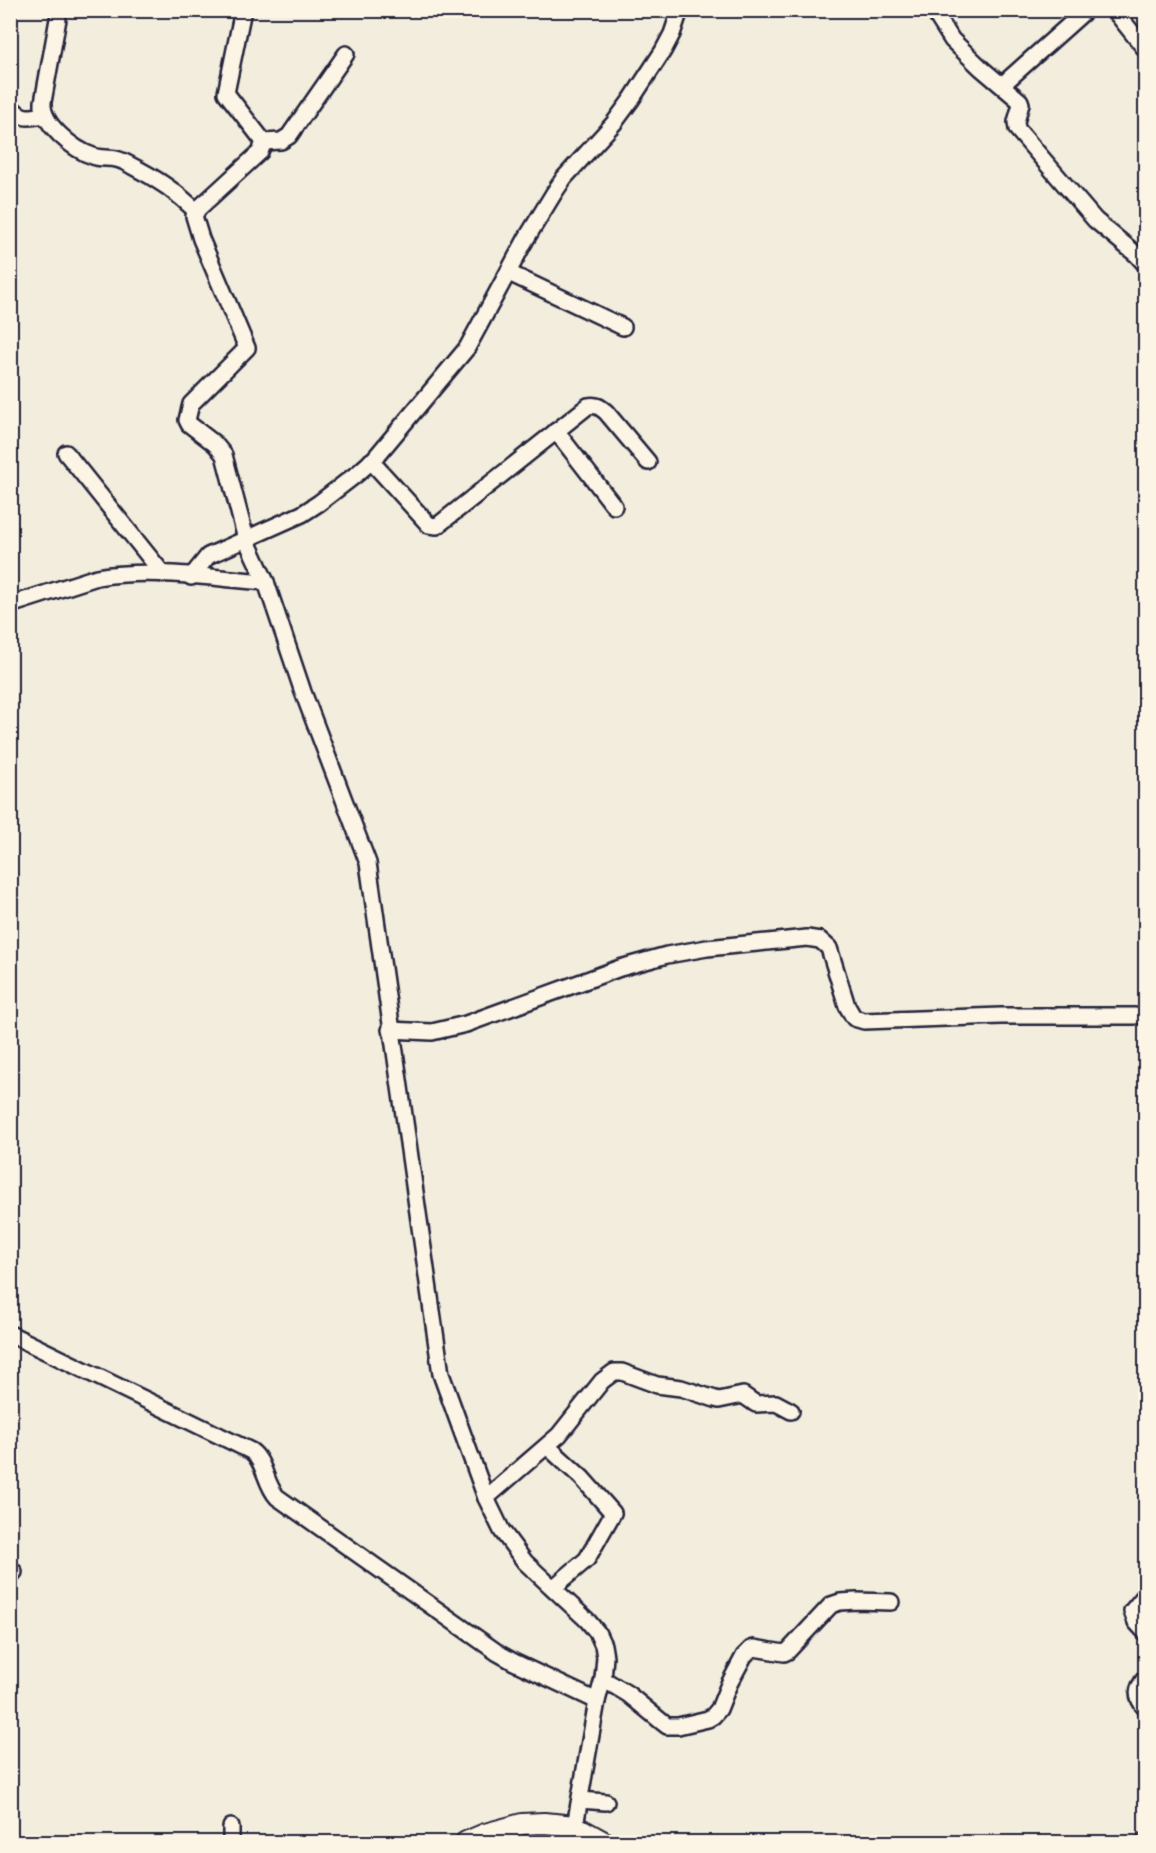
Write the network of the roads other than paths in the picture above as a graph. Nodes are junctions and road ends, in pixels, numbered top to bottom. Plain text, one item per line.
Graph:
1 (243, 10) edge
2 (680, 10) edge
3 (933, 10) edge
4 (1086, 10) edge
5 (1114, 10) edge
6 (58, 19) dead end
7 (1146, 50) edge
8 (346, 54) dead end
9 (1002, 85) junction
10 (10, 106) edge
11 (45, 115) junction
12 (264, 142) junction
13 (196, 211) junction
14 (1143, 257) edge
15 (509, 273) junction
16 (623, 327) dead end
17 (556, 431) junction
18 (66, 453) dead end
19 (371, 461) junction
20 (648, 462) dead end
21 (614, 506) dead end
22 (246, 538) junction
23 (163, 574) junction
24 (191, 577) junction
25 (266, 582) junction
26 (10, 605) edge
27 (1135, 1016) dead end
28 (390, 1030) junction
29 (10, 1334) edge
30 (791, 1411) dead end
31 (547, 1446) junction
32 (486, 1498) junction
33 (553, 1588) junction
34 (1146, 1594) edge
35 (891, 1602) dead end
36 (1146, 1633) edge
37 (1146, 1677) edge
38 (603, 1679) junction
39 (597, 1701) junction
40 (1146, 1709) edge
41 (580, 1800) junction
42 (606, 1802) dead end
43 (575, 1826) junction
44 (231, 1827) dead end
45 (231, 1842) edge
46 (466, 1842) edge
47 (604, 1842) edge

1 - 12 street
2 - 15 street
3 - 9 street
4 - 9 street
5 - 7 street
6 - 11 street
8 - 12 street
9 - 14 street
10 - 11 street
11 - 13 street
12 - 13 street
13 - 22 street
15 - 16 street
15 - 19 street
17 - 19 street
17 - 20 street
17 - 21 street
18 - 23 street
19 - 22 street
22 - 24 street
22 - 25 street
23 - 24 street
23 - 26 street
24 - 25 street
25 - 28 street
27 - 28 street
28 - 32 street
29 - 39 street
30 - 31 street
31 - 32 street
31 - 33 street
32 - 33 street
33 - 38 street
34 - 36 street
35 - 38 street
37 - 40 street
38 - 39 street
39 - 41 street
41 - 42 street
41 - 43 street
43 - 46 main road
43 - 47 main road
44 - 45 street

